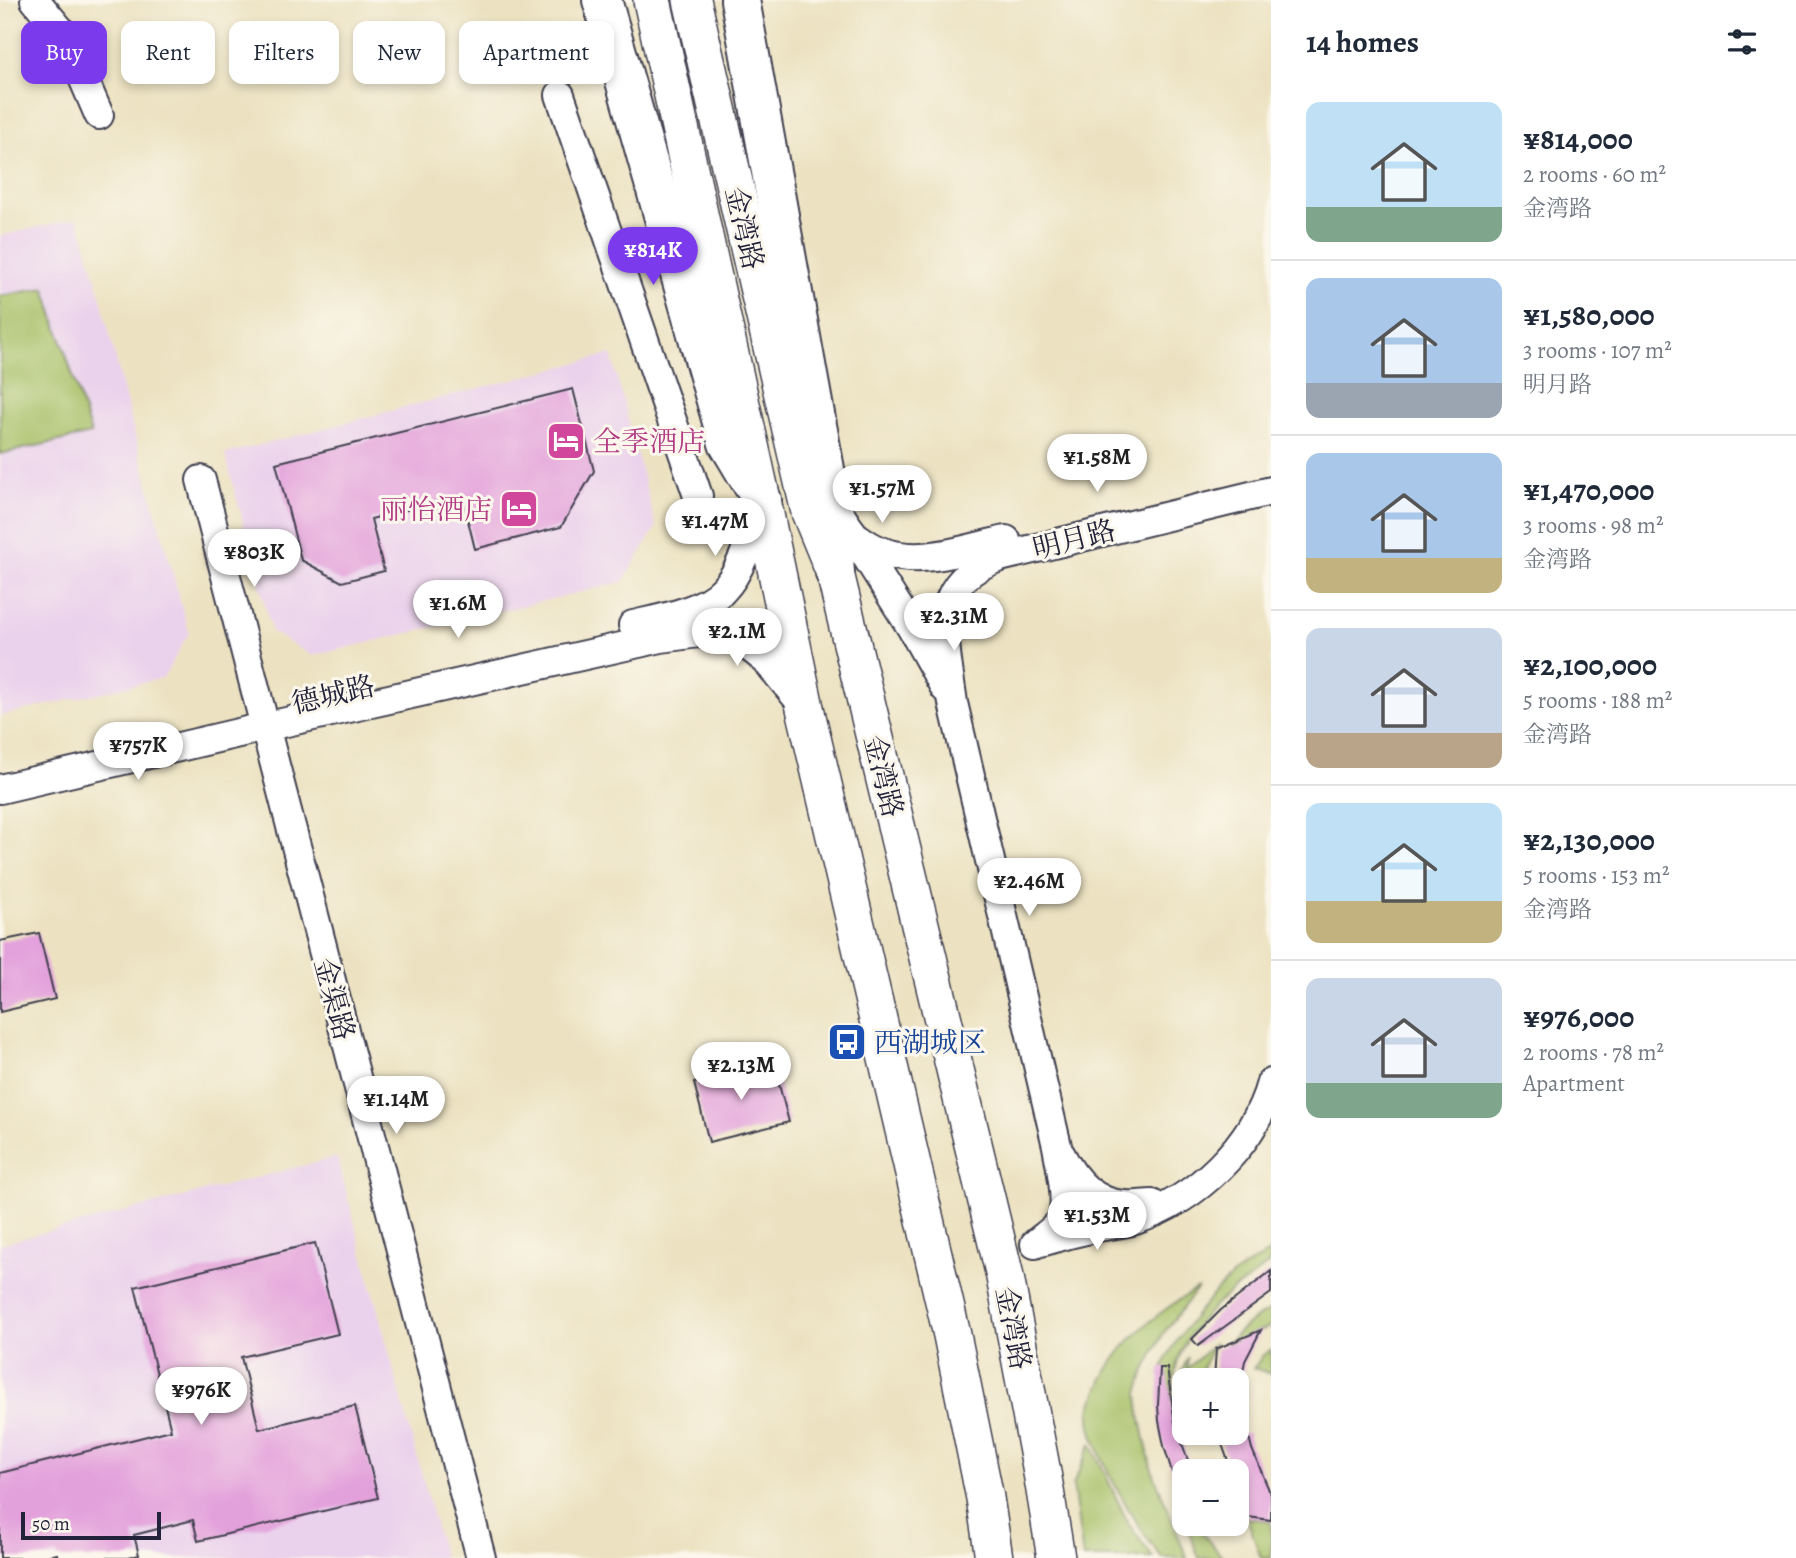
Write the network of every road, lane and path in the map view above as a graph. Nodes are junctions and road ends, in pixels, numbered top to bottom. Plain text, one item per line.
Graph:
1 (35, 0) edge
2 (602, 0) edge
3 (652, 0) edge
4 (692, 0) edge
5 (740, 0) edge
6 (560, 95) dead end
7 (99, 115) dead end
8 (1271, 479) edge
9 (201, 480) dead end
10 (1271, 491) edge
11 (698, 496) dead end
12 (830, 497) junction
13 (762, 500) junction
14 (853, 534) junction
15 (835, 573) junction
16 (664, 628) junction
17 (953, 703) junction
18 (806, 708) junction
19 (262, 719) junction
20 (0, 771) edge
21 (0, 789) edge
22 (1271, 1083) edge
23 (1057, 1146) junction
24 (1171, 1203) junction
25 (1035, 1244) junction
26 (1004, 1272) junction
27 (481, 1558) edge
28 (995, 1558) edge
29 (1056, 1558) edge

1 - 7 street
2 - 13 highway
3 - 13 main road, 金湾路
4 - 15 main road, 金湾路
5 - 12 highway
6 - 11 street
8 - 14 street, 明月路
9 - 19 street, 金渠路
10 - 17 street, 明月路
12 - 14 street, 明月路
12 - 15 highway
13 - 16 street
13 - 18 main road, 金湾路
14 - 17 street
15 - 26 main road, 金湾路
16 - 18 street
16 - 19 street, 德城路
17 - 23 street
18 - 28 main road, 金湾路
19 - 20 street, 德城路
19 - 21 street, 德城路
19 - 27 street, 金渠路
22 - 24 street
23 - 24 street
23 - 25 street
24 - 25 street
25 - 26 street
26 - 29 main road, 金湾路

